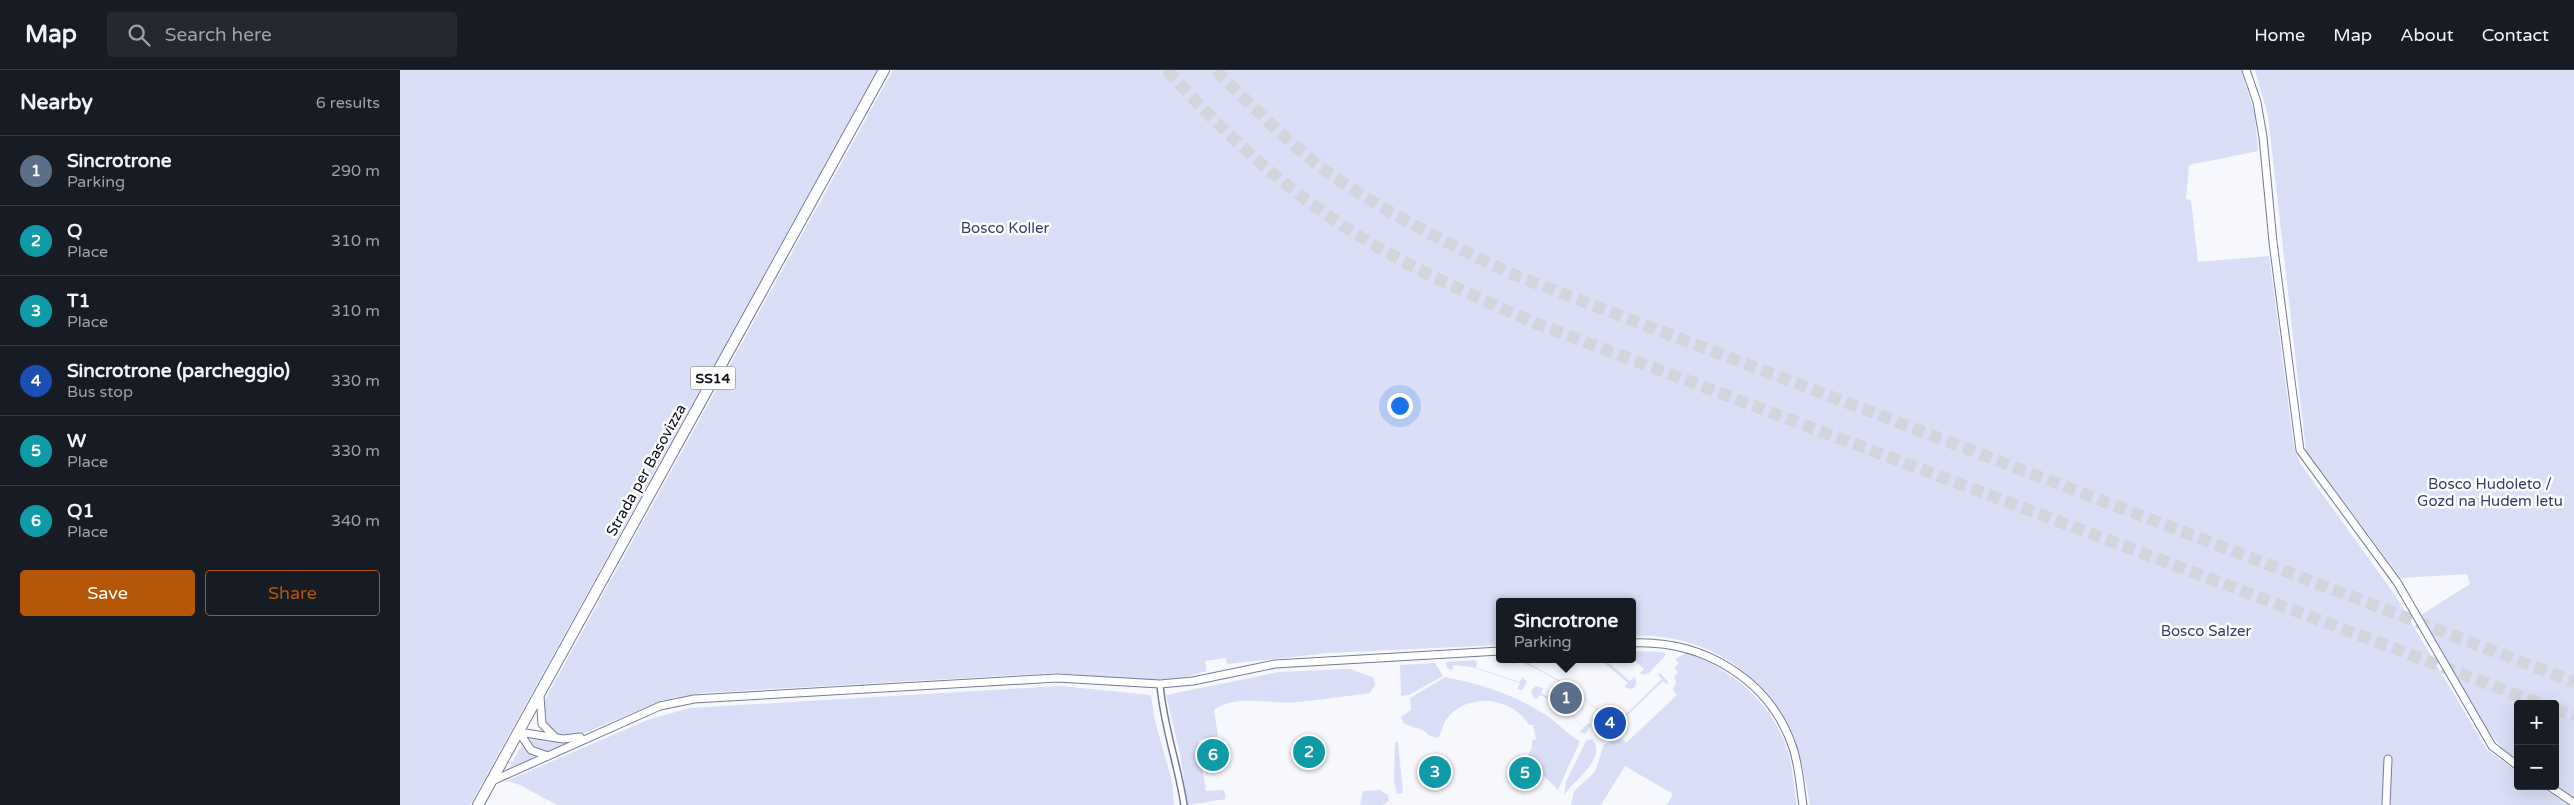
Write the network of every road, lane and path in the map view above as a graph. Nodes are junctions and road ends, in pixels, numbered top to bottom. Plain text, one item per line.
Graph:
1 (884, 70) edge
2 (2246, 70) edge
3 (1636, 643) edge
4 (1496, 651) edge
5 (1160, 684) junction
6 (540, 695) junction
7 (606, 729) junction
8 (519, 732) junction
9 (555, 738) junction
10 (549, 756) junction
11 (2388, 759) dead end
12 (2514, 763) edge
13 (492, 781) junction
14 (2555, 790) edge
15 (2574, 803) edge
16 (478, 805) edge
17 (1184, 805) edge
18 (1802, 805) edge
19 (2386, 805) edge

1 - 6 main road, Strada per Basovizza / SS14
2 - 12 street
3 - 18 street
4 - 5 street
5 - 7 street
5 - 17 street
6 - 8 main road, Strada per Basovizza / SS14
6 - 9 street
7 - 9 street
7 - 10 street
8 - 9 street
8 - 10 street
8 - 13 main road, Strada per Basovizza / SS14
10 - 13 street
11 - 19 street
13 - 16 main road, Strada per Basovizza / SS14
14 - 15 street

